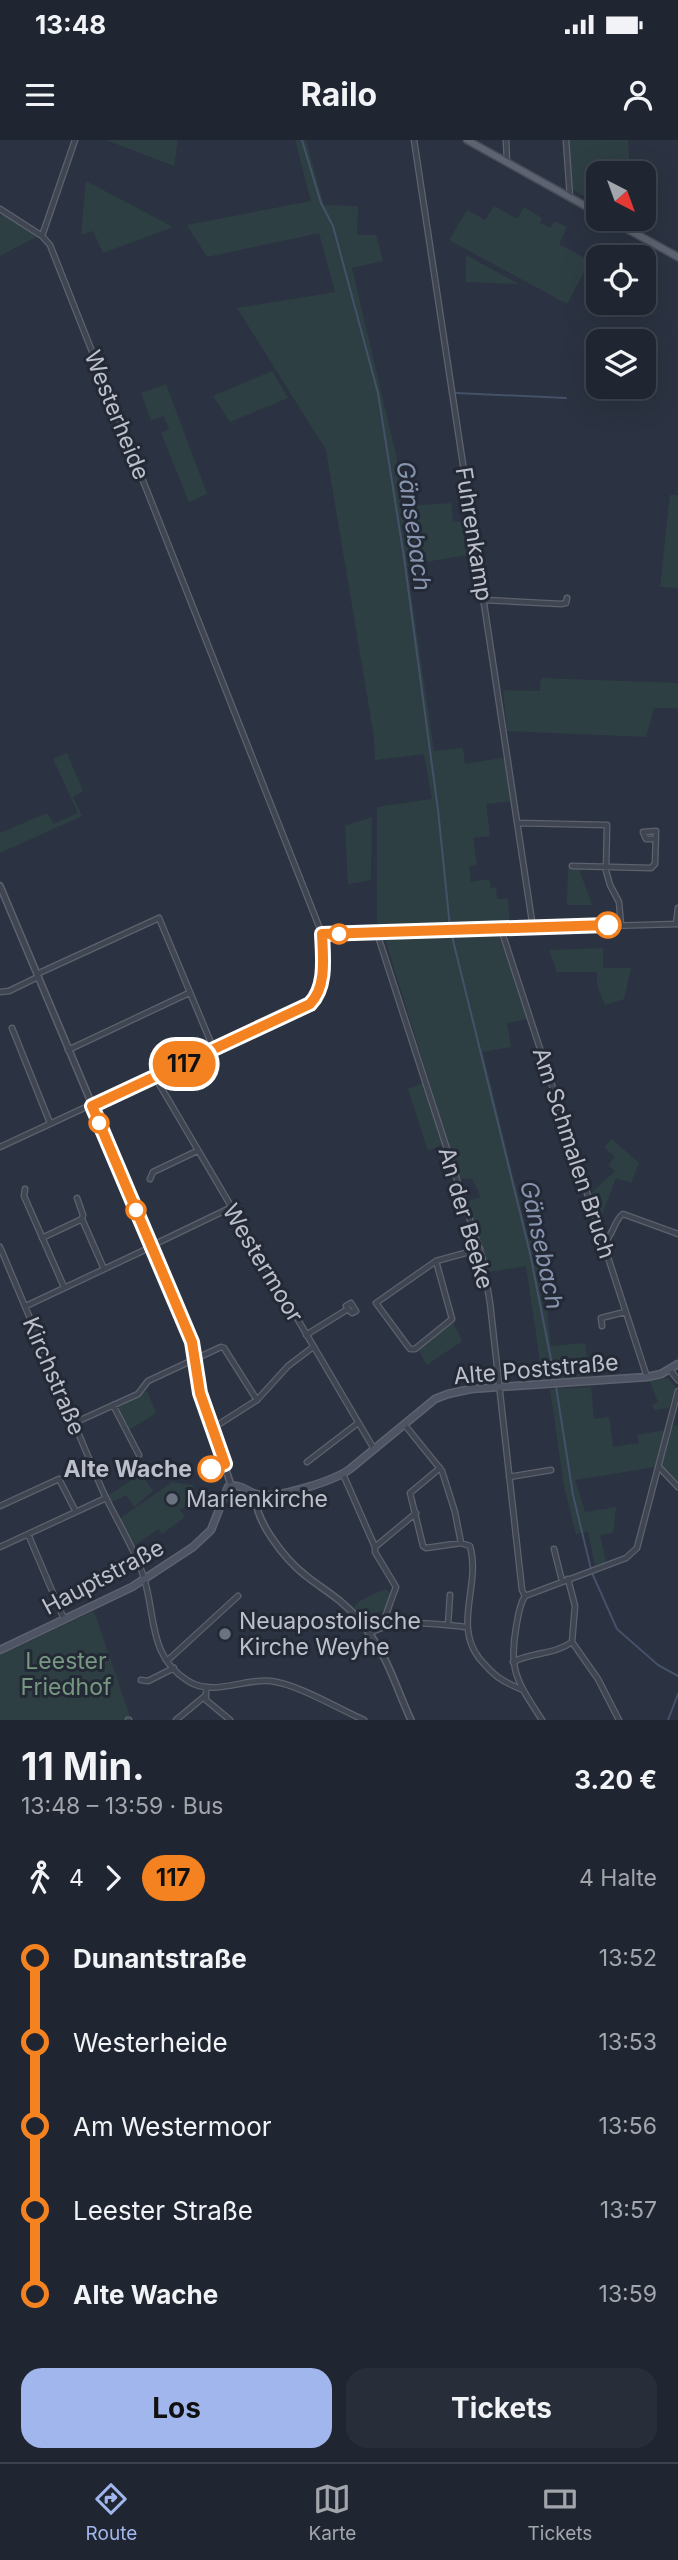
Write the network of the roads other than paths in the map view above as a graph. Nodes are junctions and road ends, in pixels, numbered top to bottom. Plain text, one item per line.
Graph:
1 (75, 140) edge
2 (414, 140) edge
3 (467, 140) edge
4 (506, 140) edge
5 (566, 140) edge
6 (506, 162) junction
7 (570, 197) junction
8 (586, 206) edge
9 (0, 209) edge
10 (631, 231) edge
11 (43, 236) junction
12 (678, 257) edge
13 (567, 598) dead end
14 (484, 600) junction
15 (517, 823) junction
16 (656, 839) dead end
17 (572, 866) dead end
18 (606, 867) junction
19 (0, 886) edge
20 (678, 908) edge
21 (677, 924) edge
22 (621, 925) junction
23 (533, 928) junction
24 (501, 929) junction
25 (377, 933) junction
26 (322, 934) junction
27 (38, 975) junction
28 (0, 992) edge
29 (189, 993) junction
30 (12, 1028) dead end
31 (68, 1049) junction
32 (214, 1050) junction
33 (155, 1077) junction
34 (92, 1106) junction
35 (50, 1123) junction
36 (0, 1147) edge
37 (197, 1151) junction
38 (150, 1179) dead end
39 (24, 1189) dead end
40 (77, 1198) dead end
41 (230, 1208) junction
42 (82, 1219) junction
43 (678, 1234) edge
44 (43, 1238) junction
45 (603, 1243) junction
46 (0, 1247) edge
47 (151, 1247) junction
48 (480, 1249) junction
49 (436, 1261) junction
50 (104, 1269) junction
51 (64, 1287) junction
52 (25, 1307) junction
53 (348, 1309) dead end
54 (625, 1312) junction
55 (602, 1326) dead end
56 (306, 1335) junction
57 (313, 1347) junction
58 (196, 1359) junction
59 (678, 1364) edge
60 (670, 1370) junction
61 (647, 1377) junction
62 (678, 1380) edge
63 (499, 1388) junction
64 (678, 1391) edge
65 (257, 1400) junction
66 (113, 1405) junction
67 (74, 1423) junction
68 (358, 1423) junction
69 (404, 1423) junction
70 (213, 1428) junction
71 (374, 1448) junction
72 (139, 1455) dead end
73 (307, 1462) dead end
74 (658, 1467) junction
75 (440, 1468) junction
76 (551, 1470) dead end
77 (343, 1474) junction
78 (509, 1477) junction
79 (232, 1486) junction
80 (678, 1488) edge
81 (257, 1494) junction
82 (106, 1498) junction
83 (0, 1506) edge
84 (76, 1512) junction
85 (416, 1513) junction
86 (28, 1534) junction
87 (461, 1543) junction
88 (0, 1547) edge
89 (375, 1547) junction
90 (554, 1549) dead end
91 (145, 1579) junction
92 (568, 1579) junction
93 (562, 1581) junction
94 (450, 1595) dead end
95 (238, 1596) dead end
96 (525, 1596) junction
97 (64, 1619) junction
98 (448, 1625) junction
99 (466, 1627) junction
100 (381, 1628) junction
101 (370, 1633) junction
102 (572, 1642) junction
103 (0, 1650) edge
104 (512, 1659) junction
105 (167, 1661) junction
106 (174, 1668) junction
107 (141, 1680) dead end
108 (206, 1687) junction
109 (523, 1690) junction
110 (205, 1696) junction
111 (176, 1720) edge
112 (230, 1720) edge
113 (364, 1720) edge
114 (411, 1720) edge
115 (542, 1720) edge
116 (618, 1720) edge

1 - 11 street
2 - 14 street, Fuhrenkamp
3 - 6 main road
4 - 6 street
5 - 7 street
6 - 7 main road
7 - 8 main road
9 - 11 street
10 - 12 main road
11 - 26 street, Westerheide
13 - 14 street
14 - 15 street, Fuhrenkamp
15 - 18 street
15 - 23 street, Fuhrenkamp
16 - 18 street
17 - 18 street
18 - 22 street
19 - 27 street
20 - 21 street
21 - 22 street
22 - 23 street
23 - 24 street
24 - 25 street
24 - 45 street, Am Schmalen Bruch
25 - 26 street
25 - 48 street, An der Beeke
26 - 32 street, Westerheide
27 - 28 street
27 - 29 street
27 - 31 street
29 - 31 street
29 - 32 street
30 - 35 street
31 - 34 street
32 - 33 street
33 - 34 street
33 - 37 street, Westermoor
34 - 35 street
34 - 47 street
35 - 36 street
37 - 38 street
37 - 41 street, Westermoor
39 - 44 street
40 - 42 street
41 - 47 street
41 - 56 street, Westermoor
42 - 44 street
42 - 50 street
43 - 45 street
44 - 51 street
45 - 54 street, Am Schmalen Bruch
46 - 52 street, Kirchstraße
47 - 50 street
47 - 58 street
48 - 49 street
48 - 63 street, An der Beeke
49 - 49 street
50 - 51 street
51 - 52 street
52 - 67 street, Kirchstraße
53 - 56 street
54 - 55 street
54 - 61 street, Am Schmalen Bruch
56 - 57 street, Westermoor
57 - 65 street
57 - 68 street, Westermoor
58 - 65 street
58 - 66 street
58 - 70 street
59 - 60 main road, Alte Poststraße
60 - 61 main road, Alte Poststraße
60 - 62 street
61 - 63 main road, Alte Poststraße
63 - 69 main road, Alte Poststraße
63 - 78 street, An der Beeke
64 - 74 street
65 - 70 street
66 - 67 street
66 - 72 street
67 - 82 street, Kirchstraße
68 - 71 street, Westermoor
68 - 73 street
69 - 71 main road, Alte Poststraße
69 - 75 street
70 - 79 street
71 - 77 main road, Alte Poststraße
74 - 80 street
74 - 92 street
75 - 85 street
75 - 87 street
76 - 78 street
77 - 81 main road, Alte Poststraße
77 - 89 street
78 - 96 street, An der Beeke
79 - 81 main road
79 - 91 main road, Hauptstraße
81 - 101 street
82 - 84 street
82 - 91 street, Kirchstraße
83 - 84 street
84 - 86 street
85 - 87 street
85 - 89 street
86 - 88 street
86 - 97 street
87 - 99 street
89 - 100 street
90 - 93 street
91 - 97 main road, Hauptstraße
91 - 105 street, Kirchstraße
92 - 93 street
92 - 102 street
93 - 96 street
94 - 98 street
95 - 105 street
96 - 104 street
97 - 103 main road, Hauptstraße
98 - 99 street
98 - 100 street
99 - 109 street
100 - 101 street
101 - 114 street
102 - 104 street
102 - 116 street
104 - 109 street
105 - 106 street
106 - 107 street
106 - 108 street
108 - 110 street
108 - 113 street
109 - 115 street
110 - 111 street
110 - 112 street

